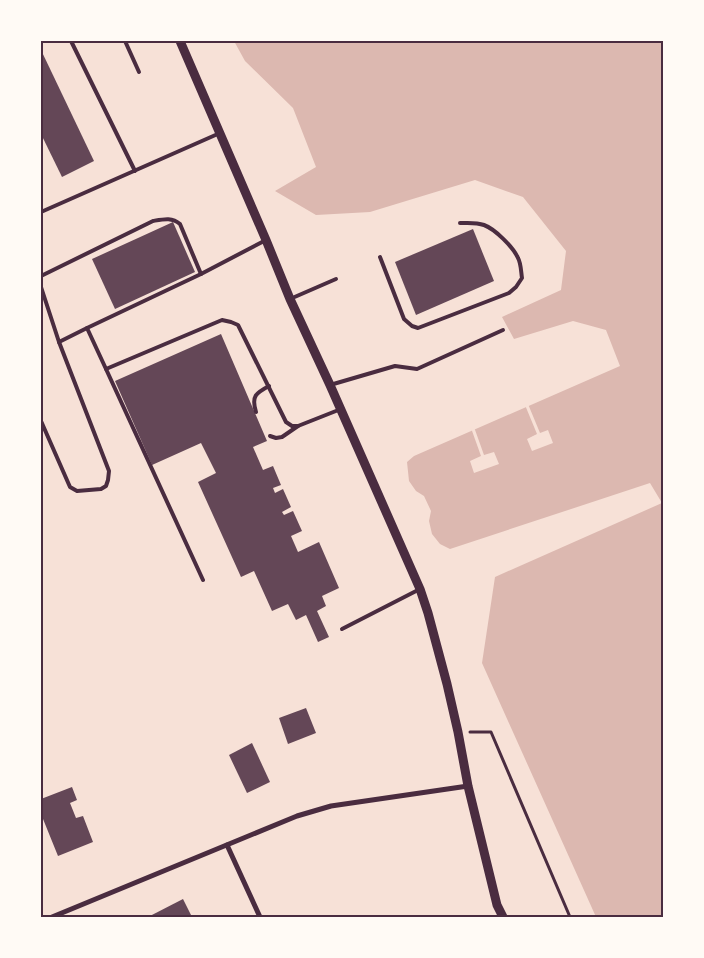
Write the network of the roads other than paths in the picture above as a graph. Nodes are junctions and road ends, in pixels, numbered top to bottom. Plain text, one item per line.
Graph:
1 (71, 41) edge
2 (125, 41) edge
3 (180, 41) edge
4 (139, 72) dead end
5 (220, 133) junction
6 (135, 171) junction
7 (41, 212) edge
8 (460, 223) dead end
9 (266, 240) junction
10 (380, 257) dead end
11 (201, 274) junction
12 (41, 276) edge
13 (336, 279) dead end
14 (41, 287) edge
15 (290, 298) junction
16 (87, 328) junction
17 (503, 330) dead end
18 (59, 342) junction
19 (106, 370) junction
20 (330, 385) junction
21 (269, 386) junction
22 (341, 409) junction
23 (256, 412) dead end
24 (41, 421) edge
25 (298, 426) junction
26 (270, 436) dead end
27 (203, 580) dead end
28 (420, 589) junction
29 (342, 629) dead end
30 (468, 786) junction
31 (228, 845) junction
32 (52, 917) edge
33 (260, 917) edge
34 (503, 917) edge

1 - 6 lane
2 - 4 lane
3 - 5 street
5 - 6 lane
5 - 9 street
6 - 7 lane
8 - 10 lane
9 - 11 lane
9 - 15 street
11 - 12 lane
11 - 16 lane
13 - 15 lane
14 - 18 lane
15 - 20 street
16 - 18 lane
16 - 19 lane
17 - 20 lane
18 - 24 lane
19 - 21 lane
19 - 27 lane
20 - 22 street
21 - 23 lane
21 - 25 lane
22 - 25 lane
22 - 28 street
25 - 26 lane
28 - 29 lane
28 - 30 street
30 - 31 street
30 - 34 street
31 - 32 street
31 - 33 street

